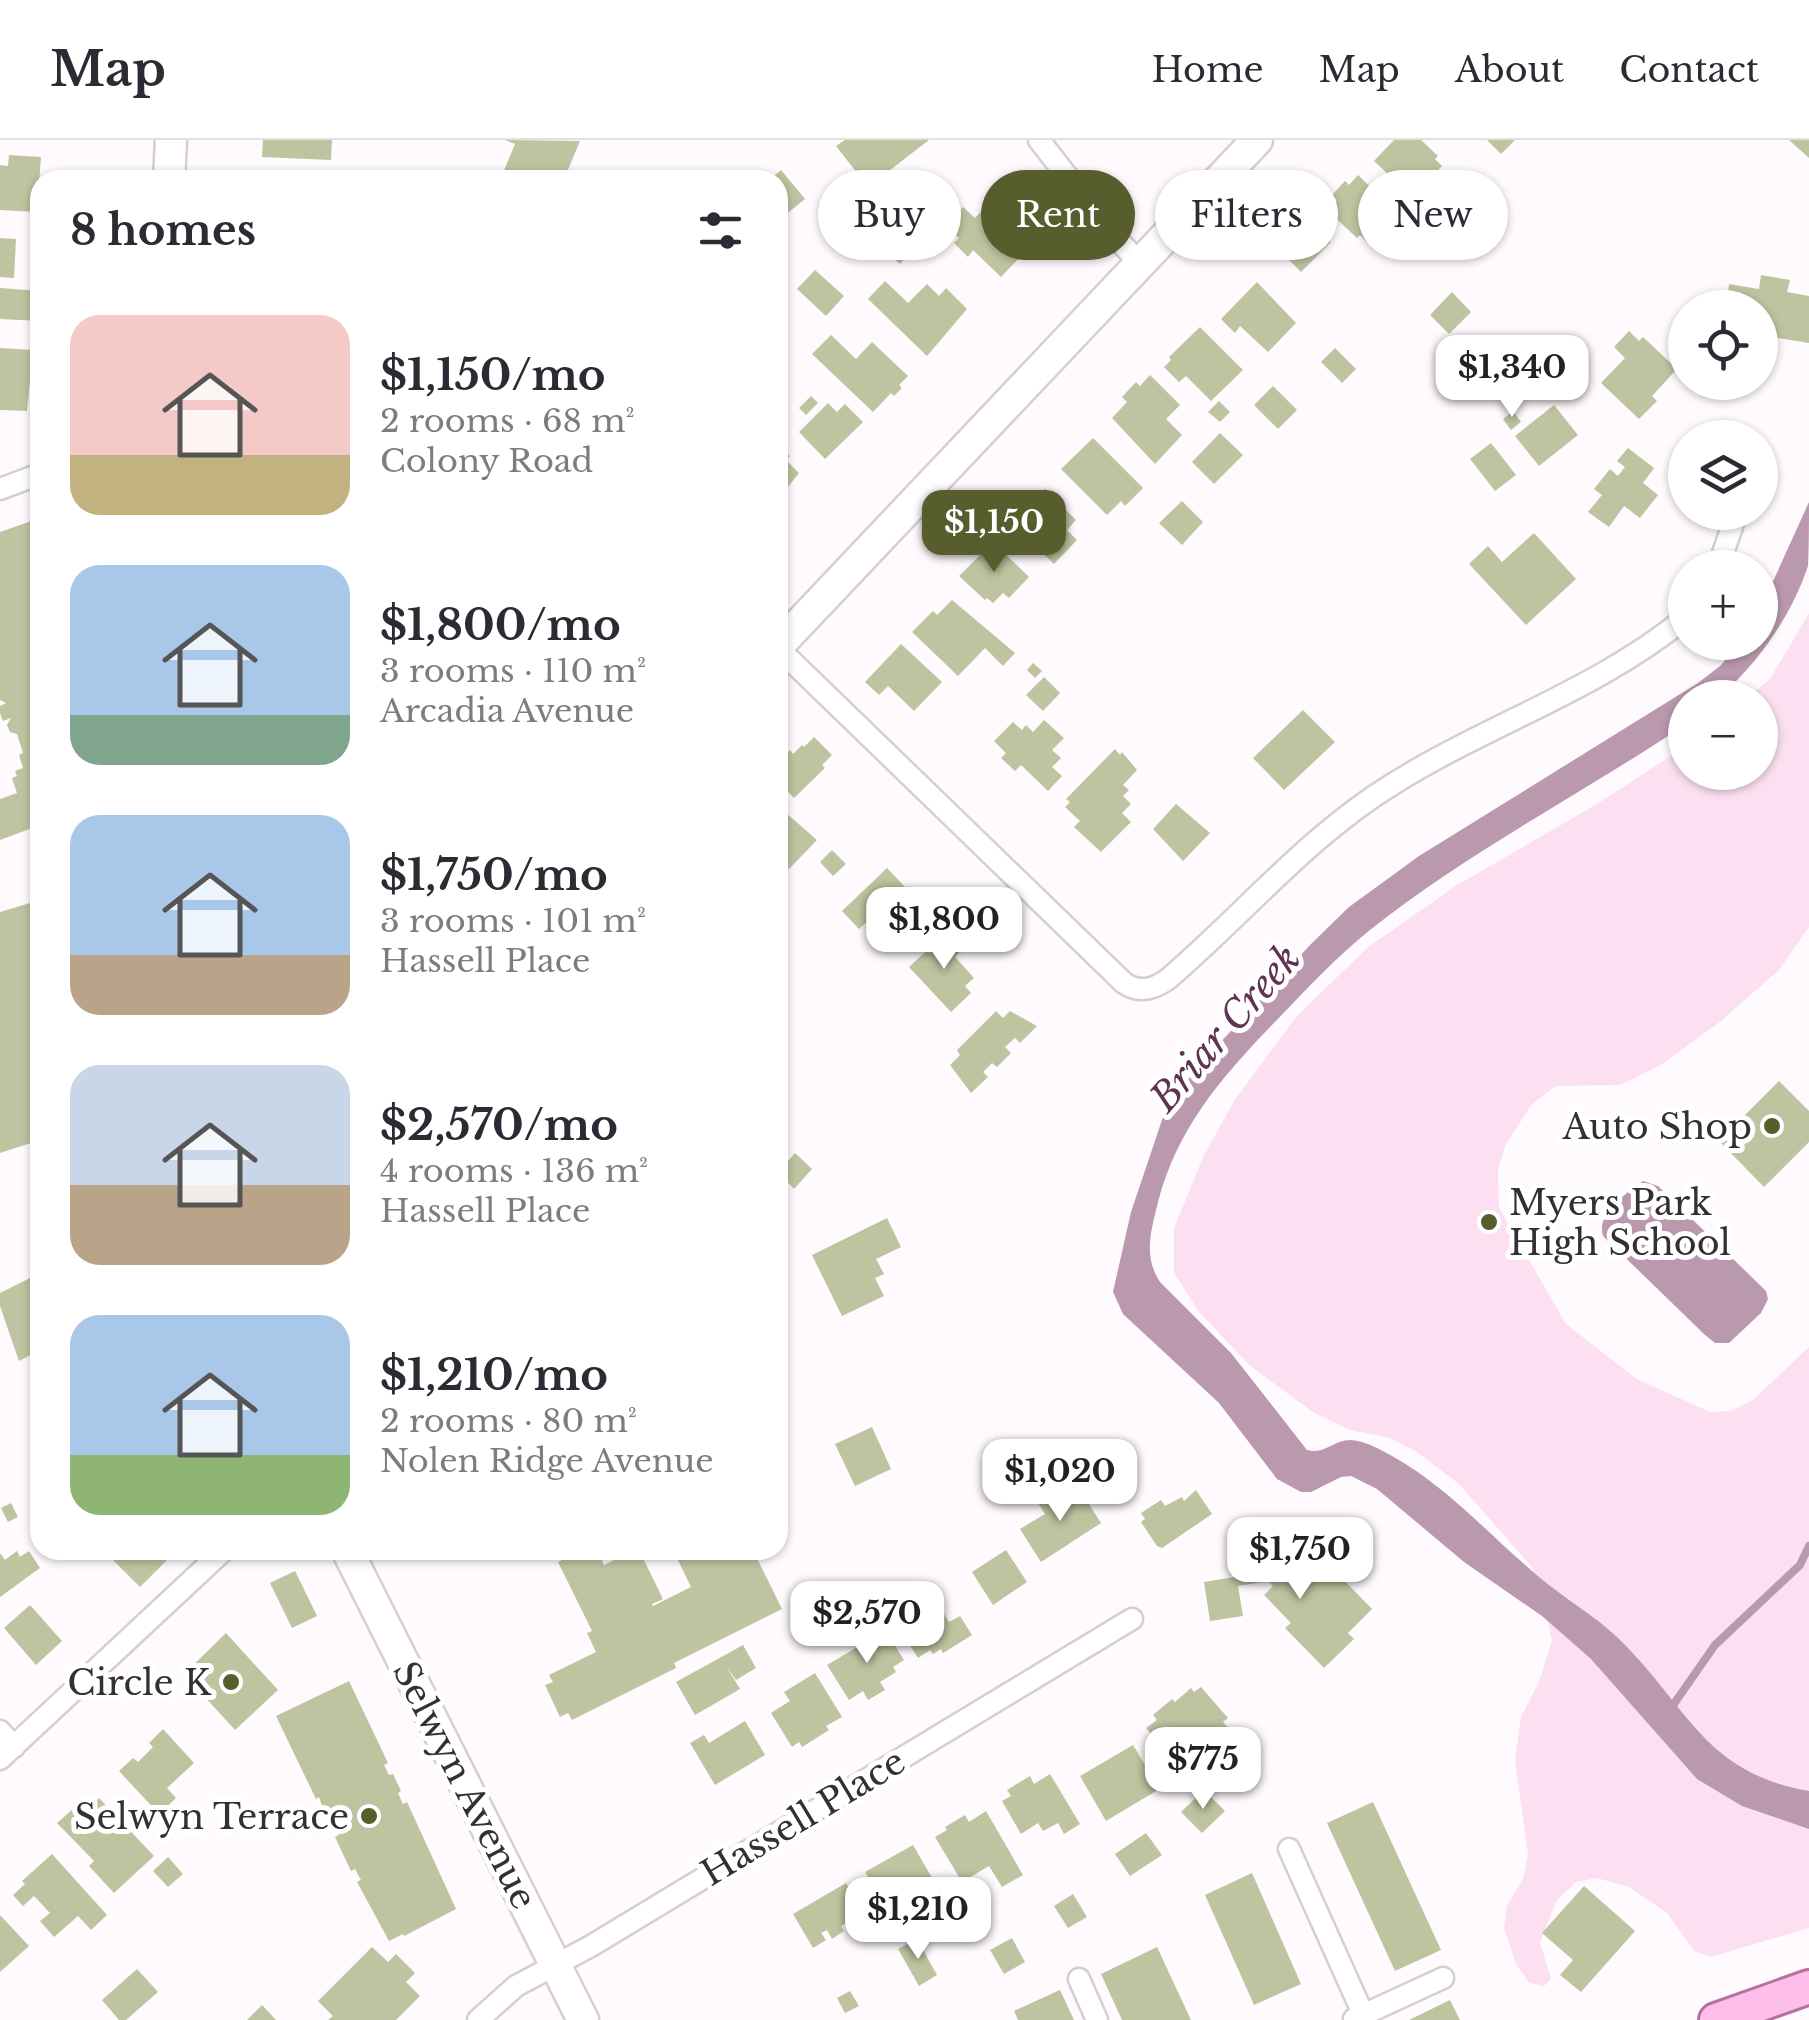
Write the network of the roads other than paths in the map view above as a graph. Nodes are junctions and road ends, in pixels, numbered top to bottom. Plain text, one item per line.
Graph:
1 (171, 140) edge
2 (1040, 140) edge
3 (1256, 140) edge
4 (170, 170) edge
5 (1140, 263) junction
6 (30, 478) edge
7 (0, 488) edge
8 (1668, 630) edge
9 (788, 636) edge
10 (788, 657) edge
11 (213, 1560) edge
12 (353, 1560) edge
13 (1132, 1619) dead end
14 (5, 1746) edge
15 (1289, 1849) dead end
16 (556, 1964) junction
17 (1443, 1978) dead end
18 (1079, 1979) dead end
19 (1809, 1987) edge
20 (1357, 2017) edge
21 (478, 2020) edge
22 (583, 2020) edge
23 (1098, 2020) edge
24 (1716, 2020) edge

1 - 4 street
2 - 5 street
3 - 5 street
5 - 9 street
6 - 7 street
8 - 10 street
11 - 14 street
12 - 16 street, Selwyn Avenue
13 - 16 street, Hassell Place
15 - 20 street
16 - 21 street, Hassell Place
16 - 22 street, Selwyn Avenue
17 - 20 street
18 - 23 street
19 - 24 main road

